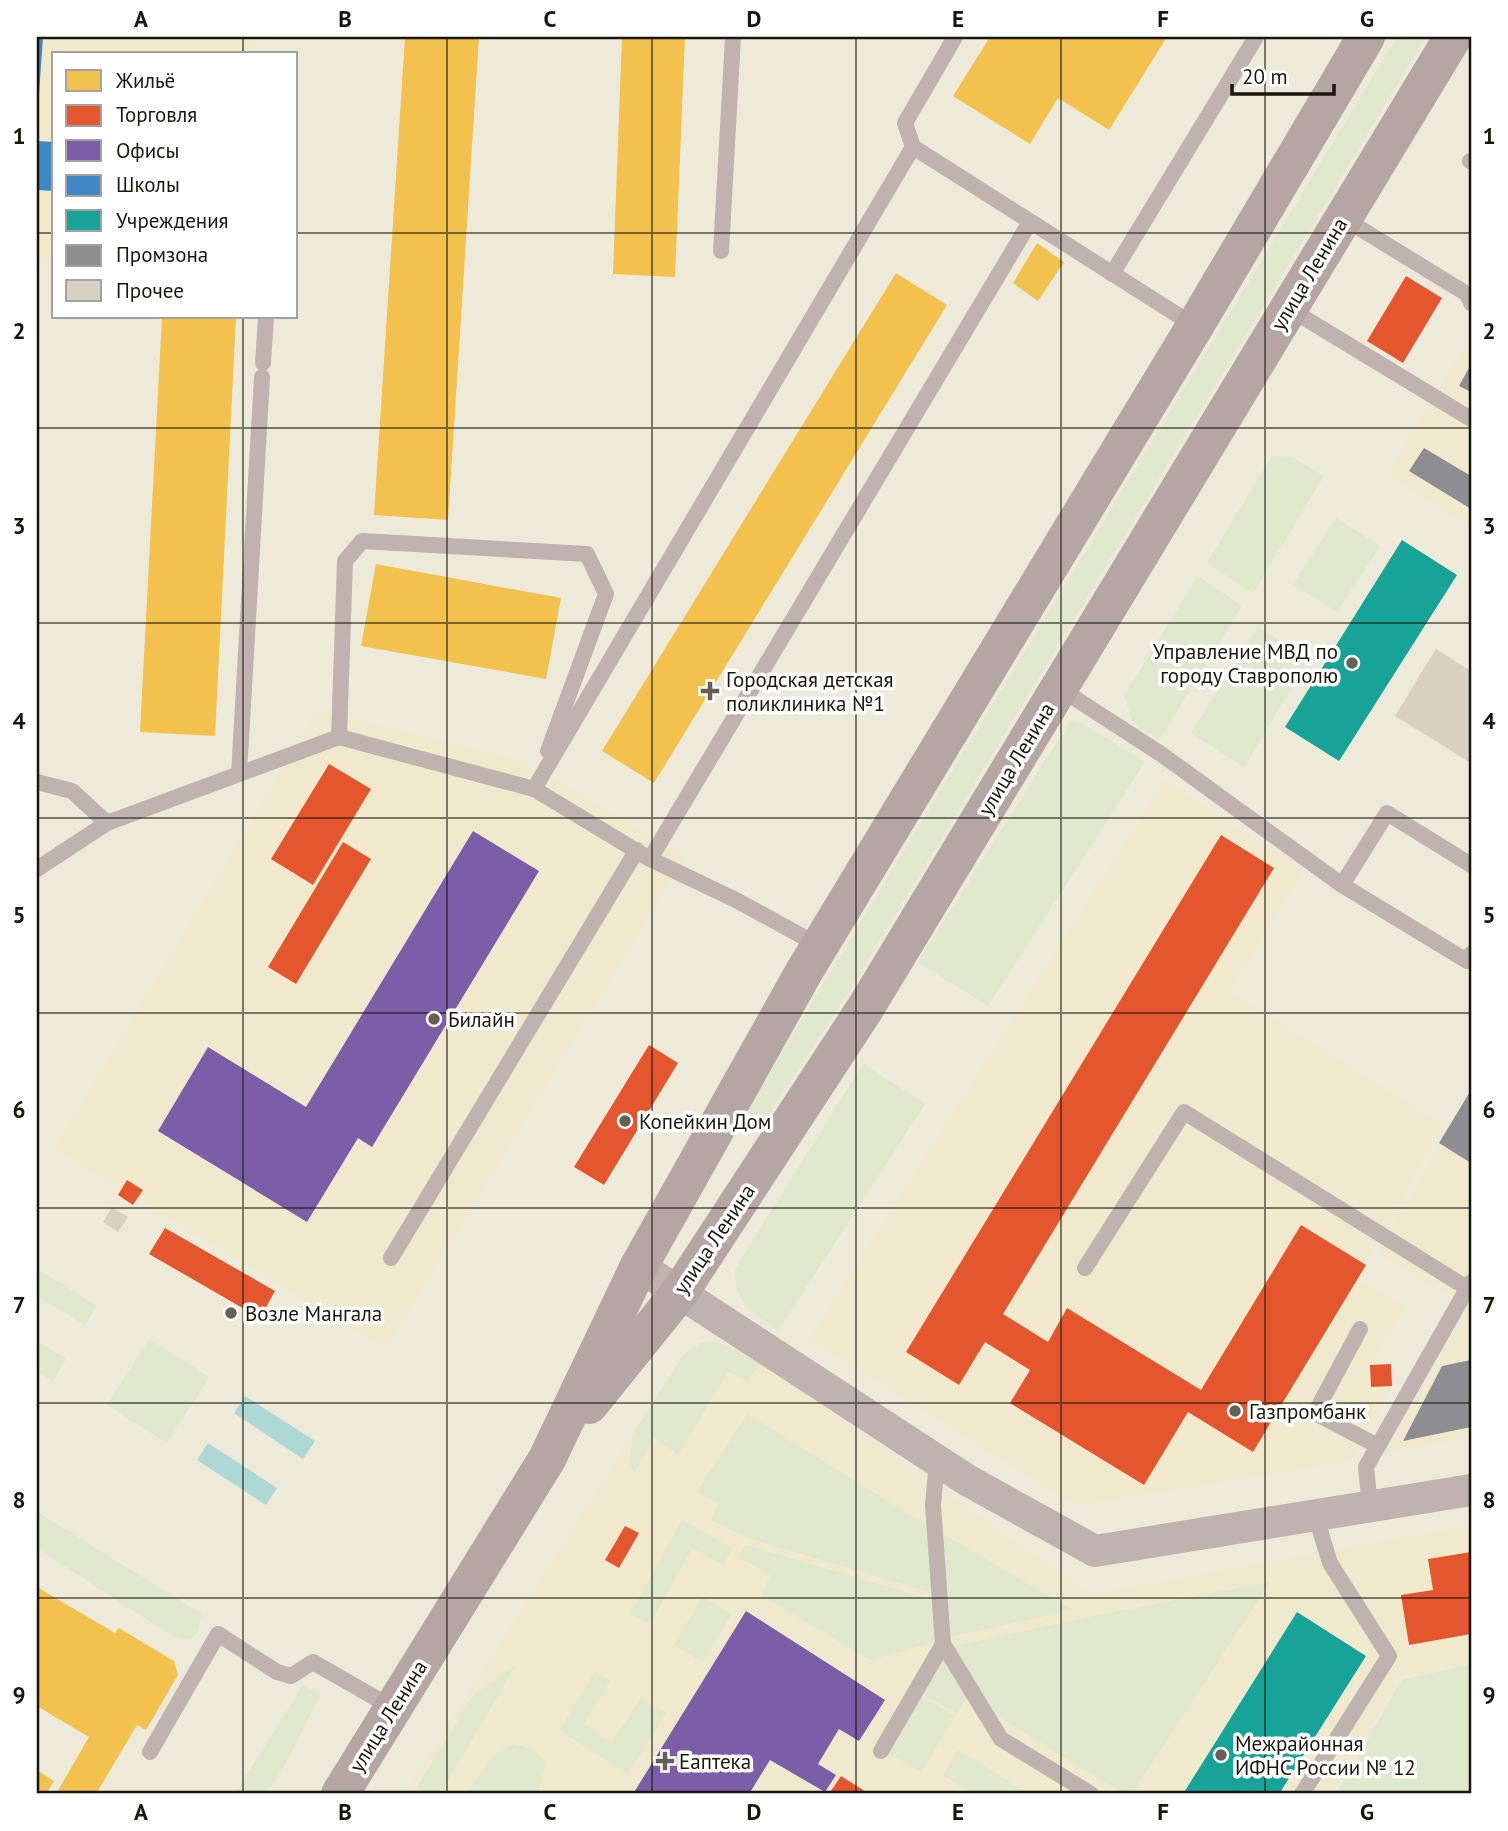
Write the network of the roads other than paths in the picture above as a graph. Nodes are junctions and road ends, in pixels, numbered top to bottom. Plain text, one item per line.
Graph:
1 (733, 37) edge
2 (955, 37) edge
3 (1256, 37) edge
4 (1366, 37) edge
5 (1452, 37) edge
6 (913, 147) junction
7 (1343, 218) junction
8 (1030, 222) junction
9 (721, 251) dead end
10 (1112, 274) junction
11 (1471, 303) edge
12 (1288, 308) junction
13 (266, 318) edge
14 (1195, 326) junction
15 (1471, 419) edge
16 (1059, 688) junction
17 (340, 737) junction
18 (239, 774) junction
19 (37, 782) edge
20 (534, 789) junction
21 (107, 823) junction
22 (643, 854) junction
23 (1471, 864) edge
24 (37, 869) edge
25 (1342, 885) junction
26 (820, 946) junction
27 (1471, 954) edge
28 (391, 1258) dead end
29 (639, 1266) junction
30 (1085, 1268) dead end
31 (1469, 1285) edge
32 (680, 1292) junction
33 (1360, 1329) dead end
34 (1378, 1446) junction
35 (547, 1459) junction
36 (937, 1461) junction
37 (1471, 1490) edge
38 (1370, 1507) junction
39 (1316, 1517) junction
40 (943, 1644) junction
41 (393, 1708) junction
42 (881, 1751) dead end
43 (150, 1752) dead end
44 (340, 1794) edge
45 (1091, 1794) edge
46 (1302, 1794) edge

1 - 9 lane
2 - 6 lane
3 - 10 lane
4 - 14 main road, улица Ленина
5 - 7 main road, улица Ленина
6 - 8 lane
6 - 20 lane
7 - 11 lane
7 - 12 main road, улица Ленина
8 - 10 lane
8 - 22 lane
10 - 14 lane
12 - 15 lane
12 - 16 main road, улица Ленина
13 - 18 lane
14 - 26 main road, улица Ленина
16 - 25 lane
16 - 32 main road, улица Ленина
17 - 18 lane
17 - 20 lane
17 - 20 lane
18 - 21 lane
19 - 21 lane
20 - 22 lane
21 - 24 lane
22 - 26 lane
22 - 28 lane
23 - 25 lane
25 - 27 lane
26 - 29 main road, улица Ленина
29 - 32 street
29 - 35 main road, улица Ленина
30 - 31 lane
31 - 34 lane
32 - 35 main road, улица Ленина
32 - 36 street
33 - 34 lane
34 - 38 lane
35 - 41 main road, улица Ленина
36 - 39 street
36 - 40 lane
37 - 38 street
38 - 39 street
39 - 46 lane
40 - 42 lane
40 - 45 lane
41 - 43 lane
41 - 44 main road, улица Ленина

